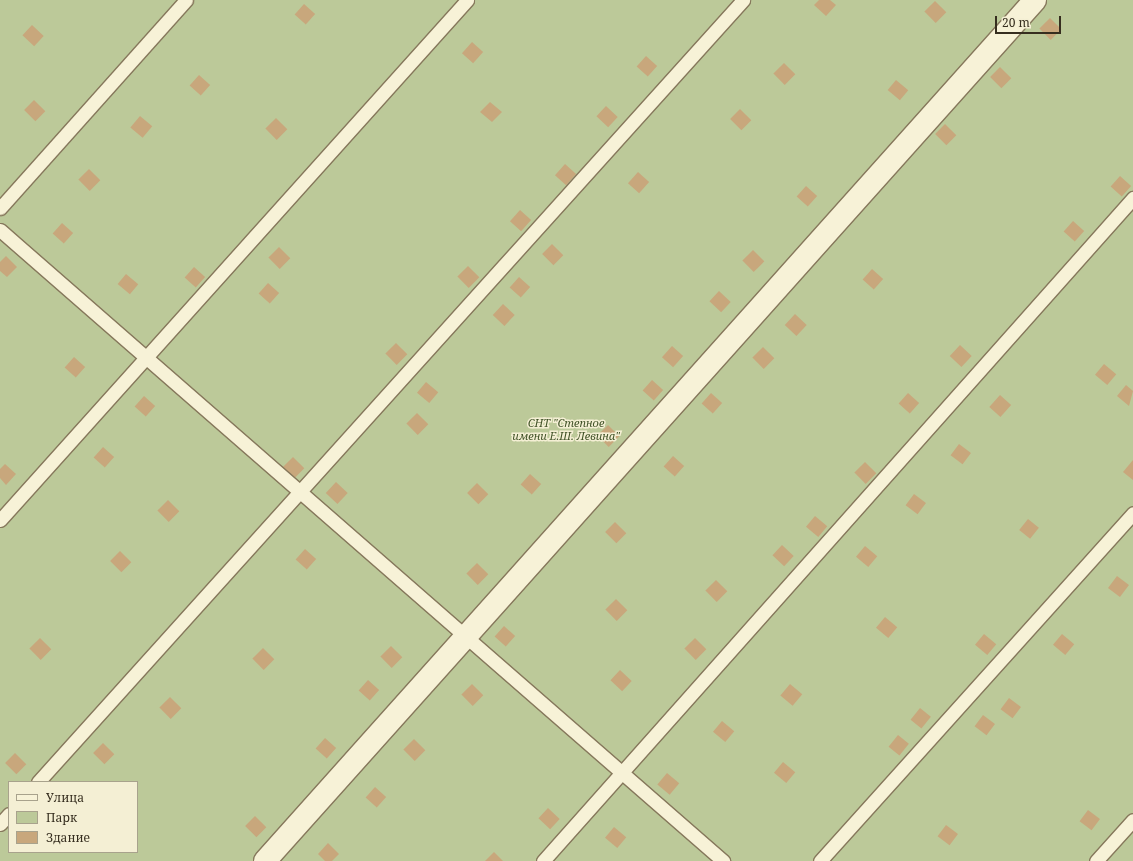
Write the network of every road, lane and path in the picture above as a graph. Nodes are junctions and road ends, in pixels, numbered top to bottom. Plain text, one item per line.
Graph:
1 (186, 0) edge
2 (467, 0) edge
3 (743, 0) edge
4 (1035, 0) edge
5 (1133, 198) edge
6 (0, 208) edge
7 (0, 230) edge
8 (146, 357) junction
9 (300, 492) junction
10 (1133, 513) edge
11 (0, 520) edge
12 (466, 637) junction
13 (621, 773) junction
14 (39, 781) edge
15 (8, 815) edge
16 (1133, 820) edge
17 (0, 824) edge
18 (265, 861) edge
19 (543, 861) edge
20 (723, 861) edge
21 (820, 861) edge
22 (1096, 861) edge

1 - 6 lane
2 - 8 lane
3 - 9 lane
4 - 12 street
5 - 13 lane
7 - 8 lane
8 - 9 lane
8 - 11 lane
9 - 12 lane
9 - 14 lane
10 - 21 lane
12 - 13 lane
12 - 18 street
13 - 19 lane
13 - 20 lane
15 - 17 lane
16 - 22 lane

